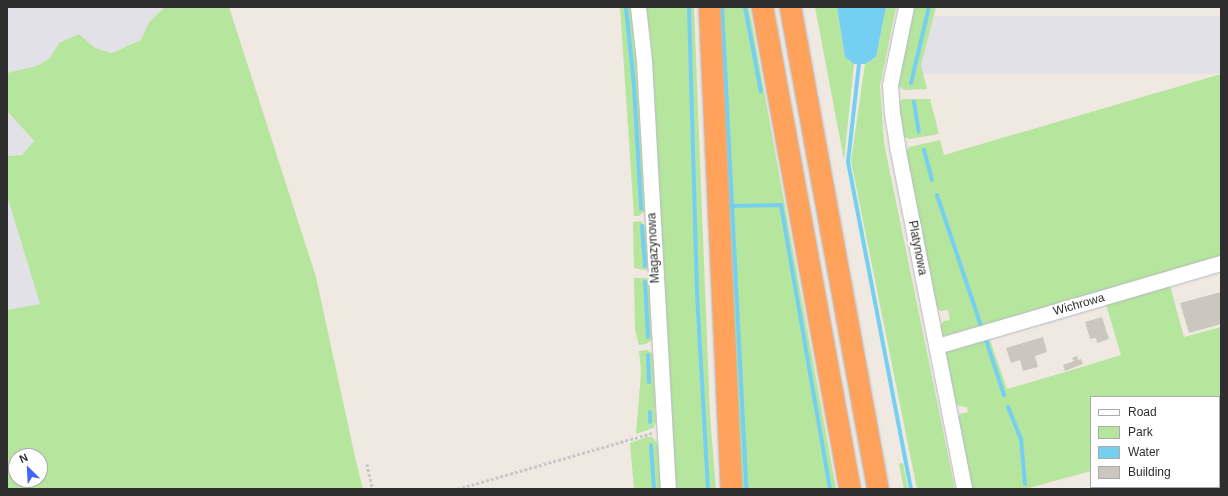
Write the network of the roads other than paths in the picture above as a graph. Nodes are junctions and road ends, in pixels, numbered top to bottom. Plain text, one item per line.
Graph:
1 (638, 7) edge
2 (709, 7) edge
3 (762, 7) edge
4 (790, 7) edge
5 (906, 7) edge
6 (1221, 263) edge
7 (936, 346) junction
8 (668, 489) edge
9 (731, 489) edge
10 (850, 489) edge
11 (878, 489) edge
12 (964, 489) edge

1 - 8 street, Magazynowa
2 - 9 highway
3 - 10 highway
4 - 11 highway
5 - 7 street, Platynowa
6 - 7 street, Wichrowa
7 - 12 street, Platynowa

